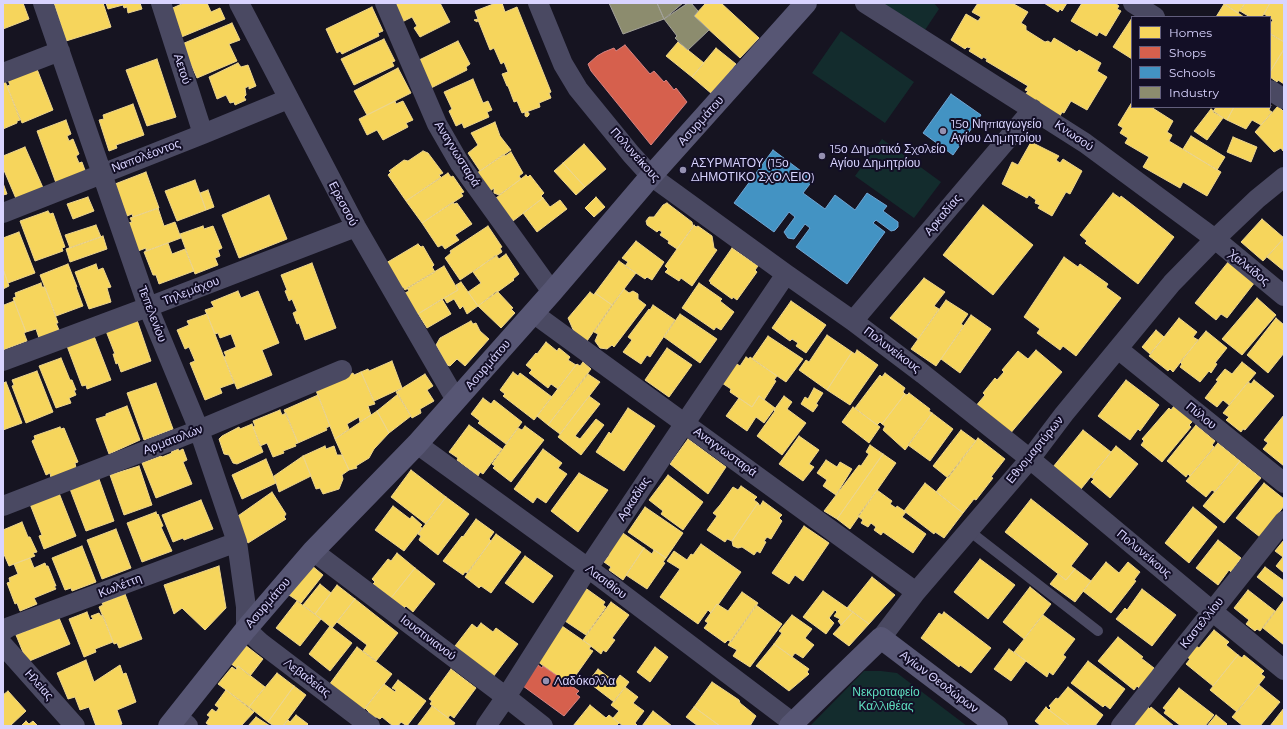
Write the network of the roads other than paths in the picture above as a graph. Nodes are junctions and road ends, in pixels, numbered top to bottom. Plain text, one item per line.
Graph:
1 (43, 3) edge
2 (161, 3) edge
3 (239, 3) edge
4 (385, 3) edge
5 (538, 3) edge
6 (806, 3) edge
7 (865, 3) edge
8 (1133, 3) edge
9 (1153, 16) edge
10 (60, 51) junction
11 (3, 73) edge
12 (1271, 91) edge
13 (288, 98) junction
14 (1284, 99) edge
15 (1033, 109) junction
16 (203, 134) junction
17 (101, 174) junction
18 (651, 176) junction
19 (1284, 177) edge
20 (3, 213) edge
21 (356, 227) junction
22 (1215, 239) junction
23 (786, 274) junction
24 (552, 292) junction
25 (1284, 296) edge
26 (148, 307) junction
27 (533, 313) junction
28 (853, 320) junction
29 (1118, 349) junction
30 (3, 361) edge
31 (342, 370) dead end
32 (456, 400) junction
33 (684, 423) junction
34 (199, 430) junction
35 (417, 444) junction
36 (1030, 459) junction
37 (1284, 483) edge
38 (3, 506) edge
39 (1284, 521) edge
40 (968, 530) junction
41 (237, 542) junction
42 (313, 551) junction
43 (588, 568) junction
44 (916, 592) junction
45 (1212, 611) junction
46 (246, 629) junction
47 (3, 631) edge
48 (1098, 631) dead end
49 (881, 638) junction
50 (3, 645) edge
51 (1284, 670) edge
52 (506, 697) junction
53 (178, 723) edge
54 (792, 725) edge
55 (75, 726) edge
56 (370, 726) edge
57 (486, 726) edge
58 (543, 726) edge
59 (997, 726) edge
60 (1121, 726) edge

1 - 10 street, Τεπελενίου
2 - 16 street, Αετού
3 - 13 street, Ερεσσού
4 - 24 street, Αναγνωσταρά
5 - 18 street, Πολυνείκους
6 - 18 street, Ασυρμάτου
7 - 15 street, Κνωσού
8 - 9 street
10 - 11 street
10 - 17 street, Τεπελενίου
12 - 14 street
13 - 16 street, Ναπολέοντος
13 - 21 street, Ερεσσού
15 - 22 street, Κνωσού
15 - 28 street, Αρκαδίας
16 - 17 street, Ναπολέοντος
17 - 20 street, Ναπολέοντος
17 - 26 street, Τεπελενίου
18 - 23 street, Πολυνείκους
18 - 24 street, Ασυρμάτου
19 - 22 street, Εθνομαρτύρων
21 - 26 street, Τηλεμάχου
21 - 32 street, Ερεσσού
22 - 25 street, Χαλκίδος
22 - 29 street, Εθνομαρτύρων
23 - 28 street, Πολυνείκους
23 - 33 street, Αρκαδίας
24 - 27 street, Ασυρμάτου
26 - 30 street, Τηλεμάχου
26 - 34 street, Τεπελενίου
27 - 32 street, Ασυρμάτου
27 - 33 street, Αναγνωσταρά
28 - 36 street, Πολυνείκους
29 - 36 street, Εθνομαρτύρων
29 - 37 street, Πύλου
31 - 34 street, Αρματολών
32 - 35 street, Ασυρμάτου
33 - 43 street, Αρκαδίας
33 - 44 street, Αναγνωσταρά
34 - 38 street, Αρματολών
34 - 41 street, Τεπελενίου
35 - 42 street, Ασυρμάτου
35 - 43 street, Λασιθίου
36 - 40 street, Εθνομαρτύρων
36 - 45 street, Πολυνείκους
39 - 45 street, Καστελλίου
40 - 44 street, Εθνομαρτύρων
40 - 48 lane
41 - 46 street, Τεπελενίου
41 - 47 street, Κωλέττη
42 - 46 street, Ασυρμάτου
42 - 52 street, Ιουστινιανού
43 - 52 street, Αρκαδίας
43 - 54 street, Λασιθίου
44 - 49 street, Εθνομαρτύρων
45 - 51 street, Πολυνείκους
45 - 60 street, Καστελλίου
46 - 53 street, Ασυρμάτου
46 - 56 street, Λεβαδείας
49 - 54 street, Εθνομαρτύρων
49 - 59 street, Αγίων Θεοδώρων
50 - 55 street, Ηλείας
52 - 57 street, Αρκαδίας
52 - 58 street, Ιουστινιανού

